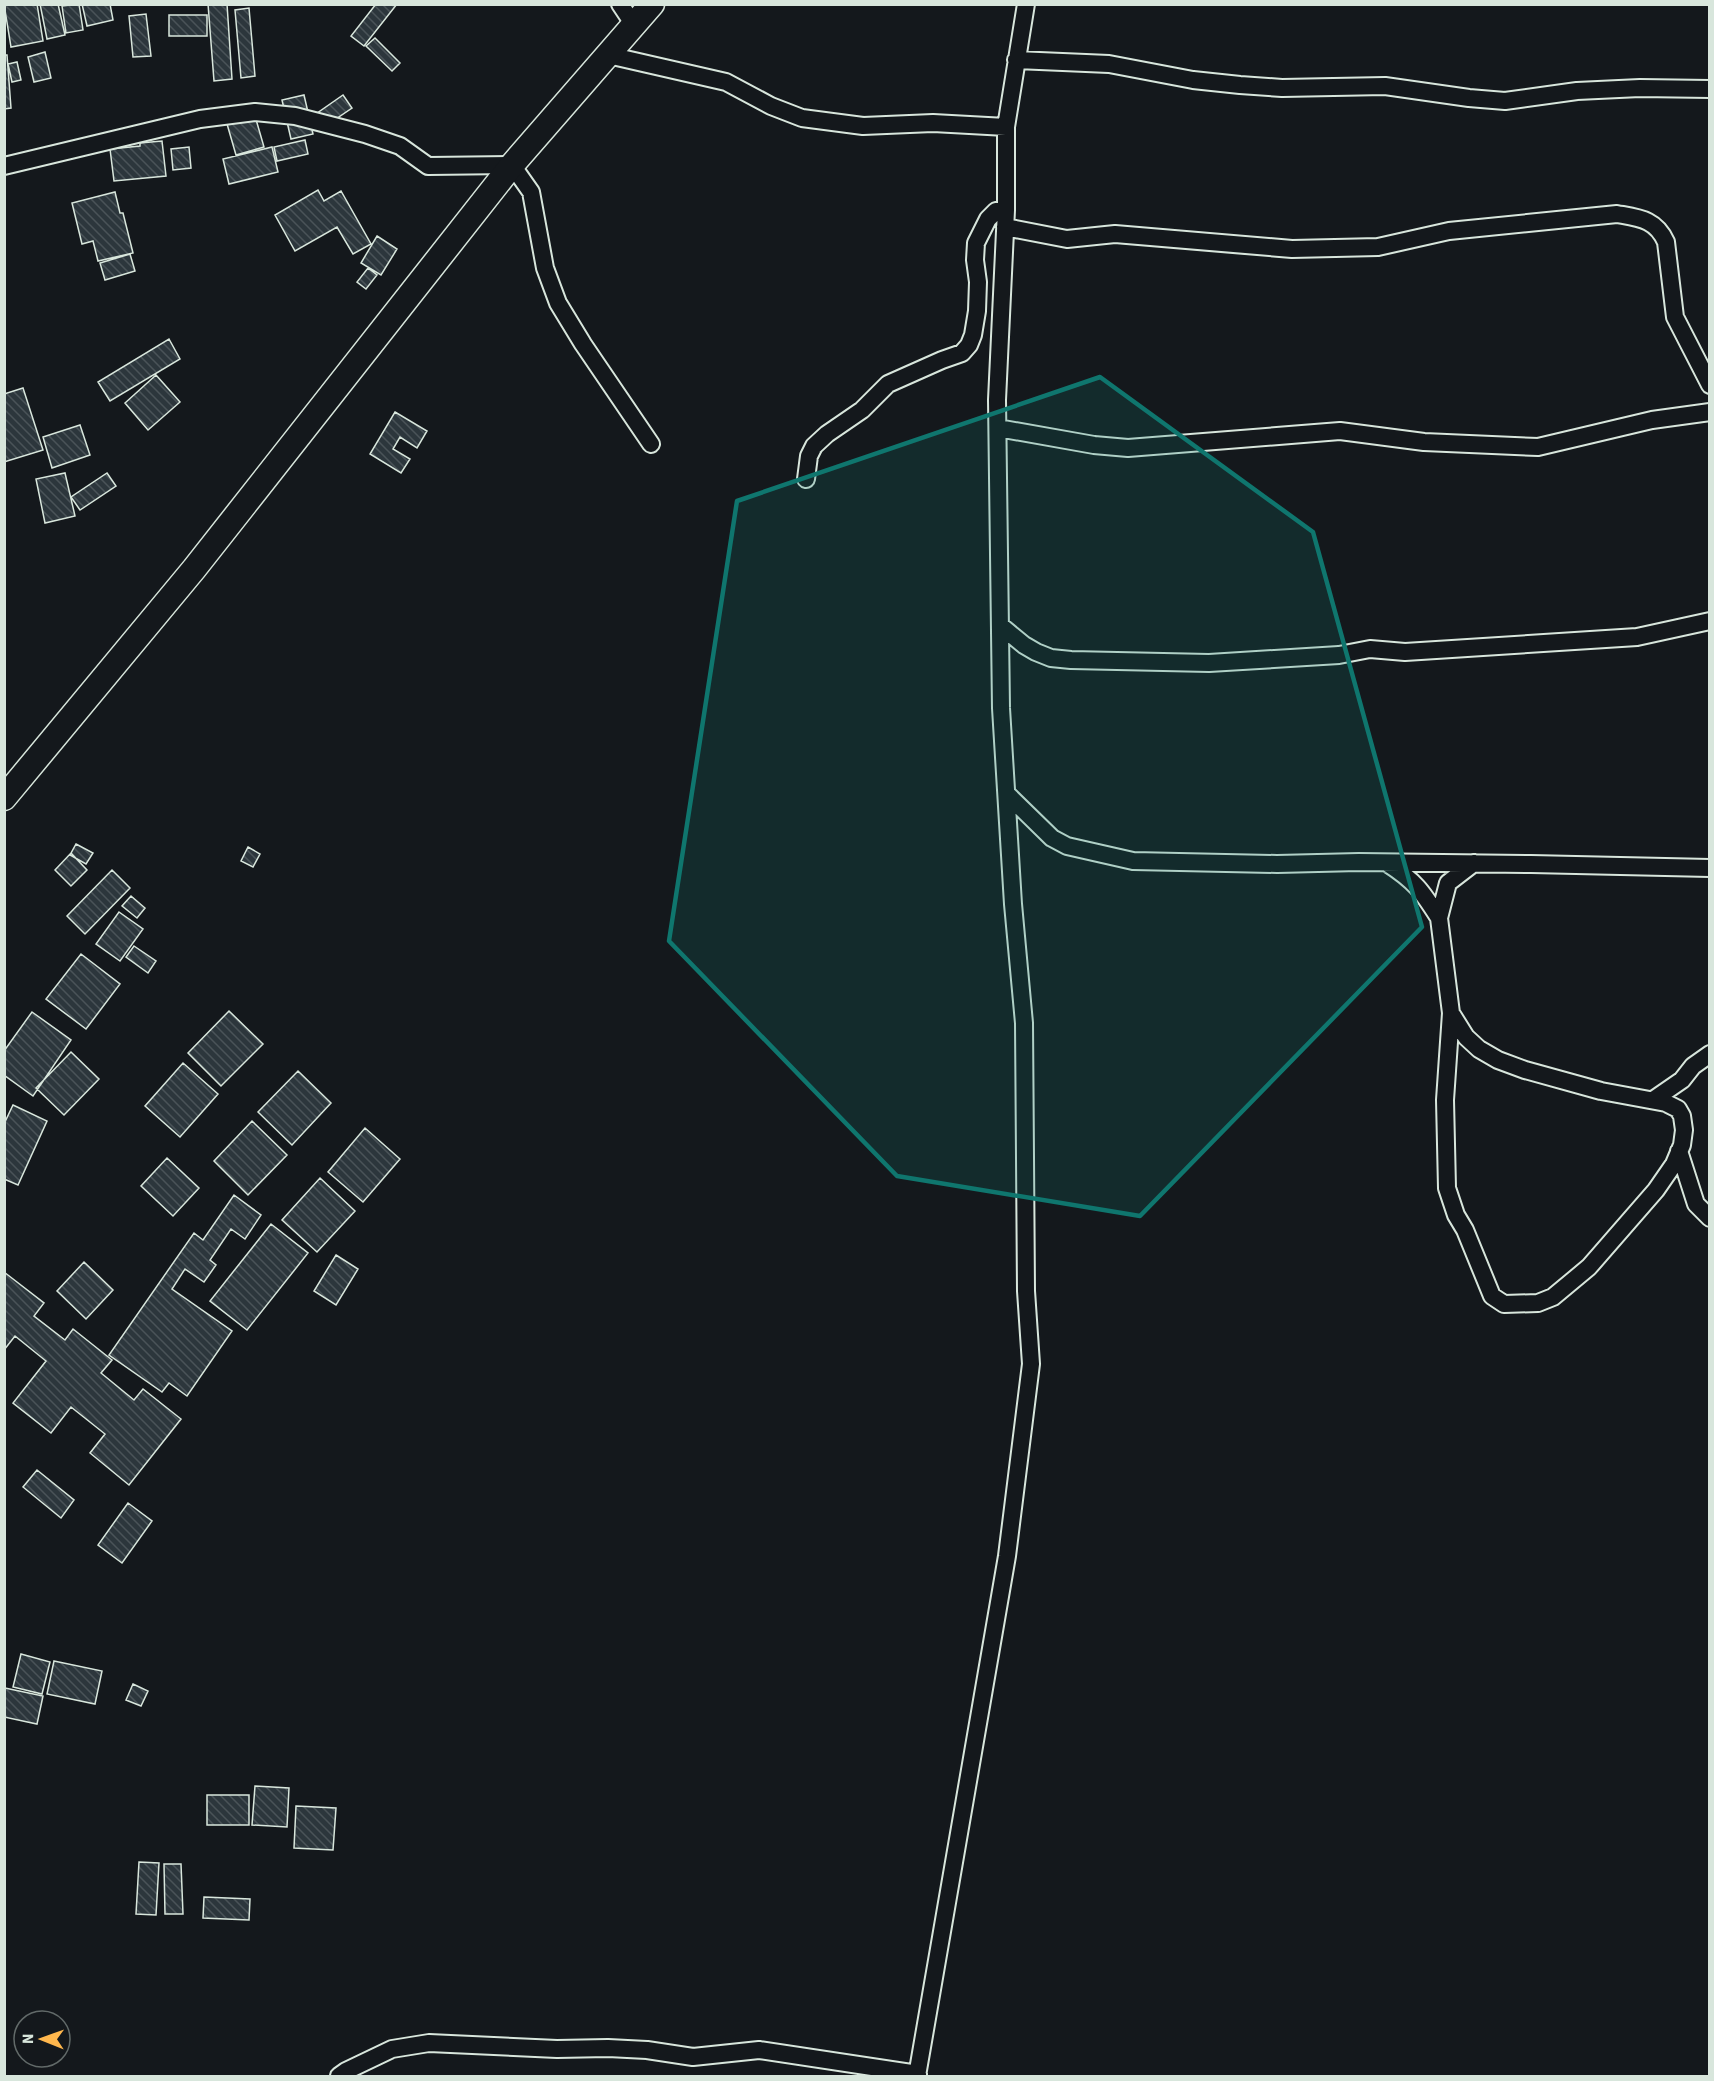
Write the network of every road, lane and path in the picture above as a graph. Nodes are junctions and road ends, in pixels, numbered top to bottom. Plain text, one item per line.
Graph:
1 (620, 4) edge
2 (652, 4) edge
3 (1026, 4) edge
4 (634, 25) junction
5 (608, 55) junction
6 (1016, 60) junction
7 (1710, 89) edge
8 (1006, 127) junction
9 (512, 165) junction
10 (4, 166) edge
11 (1006, 210) junction
12 (1005, 227) junction
13 (1710, 386) edge
14 (1710, 412) edge
15 (998, 428) junction
16 (651, 444) dead end
17 (806, 479) dead end
18 (1710, 621) edge
19 (1000, 626) junction
20 (1008, 795) junction
21 (4, 798) edge
22 (1387, 863) junction
23 (1474, 863) junction
24 (1710, 868) edge
25 (1439, 918) junction
26 (1451, 1013) junction
27 (1710, 1054) edge
28 (1682, 1080) junction
29 (1653, 1100) junction
30 (1678, 1109) junction
31 (1679, 1151) junction
32 (1710, 1218) edge
33 (917, 2075) edge
34 (339, 2076) edge

1 - 4 street
2 - 4 main road
3 - 6 street
4 - 5 main road
5 - 8 street
5 - 9 main road
6 - 7 street
6 - 8 street
8 - 11 street
9 - 10 street
9 - 16 street
9 - 21 main road
11 - 12 street
11 - 17 street
12 - 13 street
12 - 15 street
14 - 15 street
15 - 19 street
18 - 19 street
19 - 20 street
20 - 22 street
20 - 33 street
22 - 23 street
22 - 25 street
23 - 24 street
23 - 25 street
25 - 26 street
26 - 29 street
26 - 31 street
27 - 28 street
28 - 29 street
28 - 30 street
29 - 30 street
30 - 31 street
31 - 32 street
33 - 34 street

